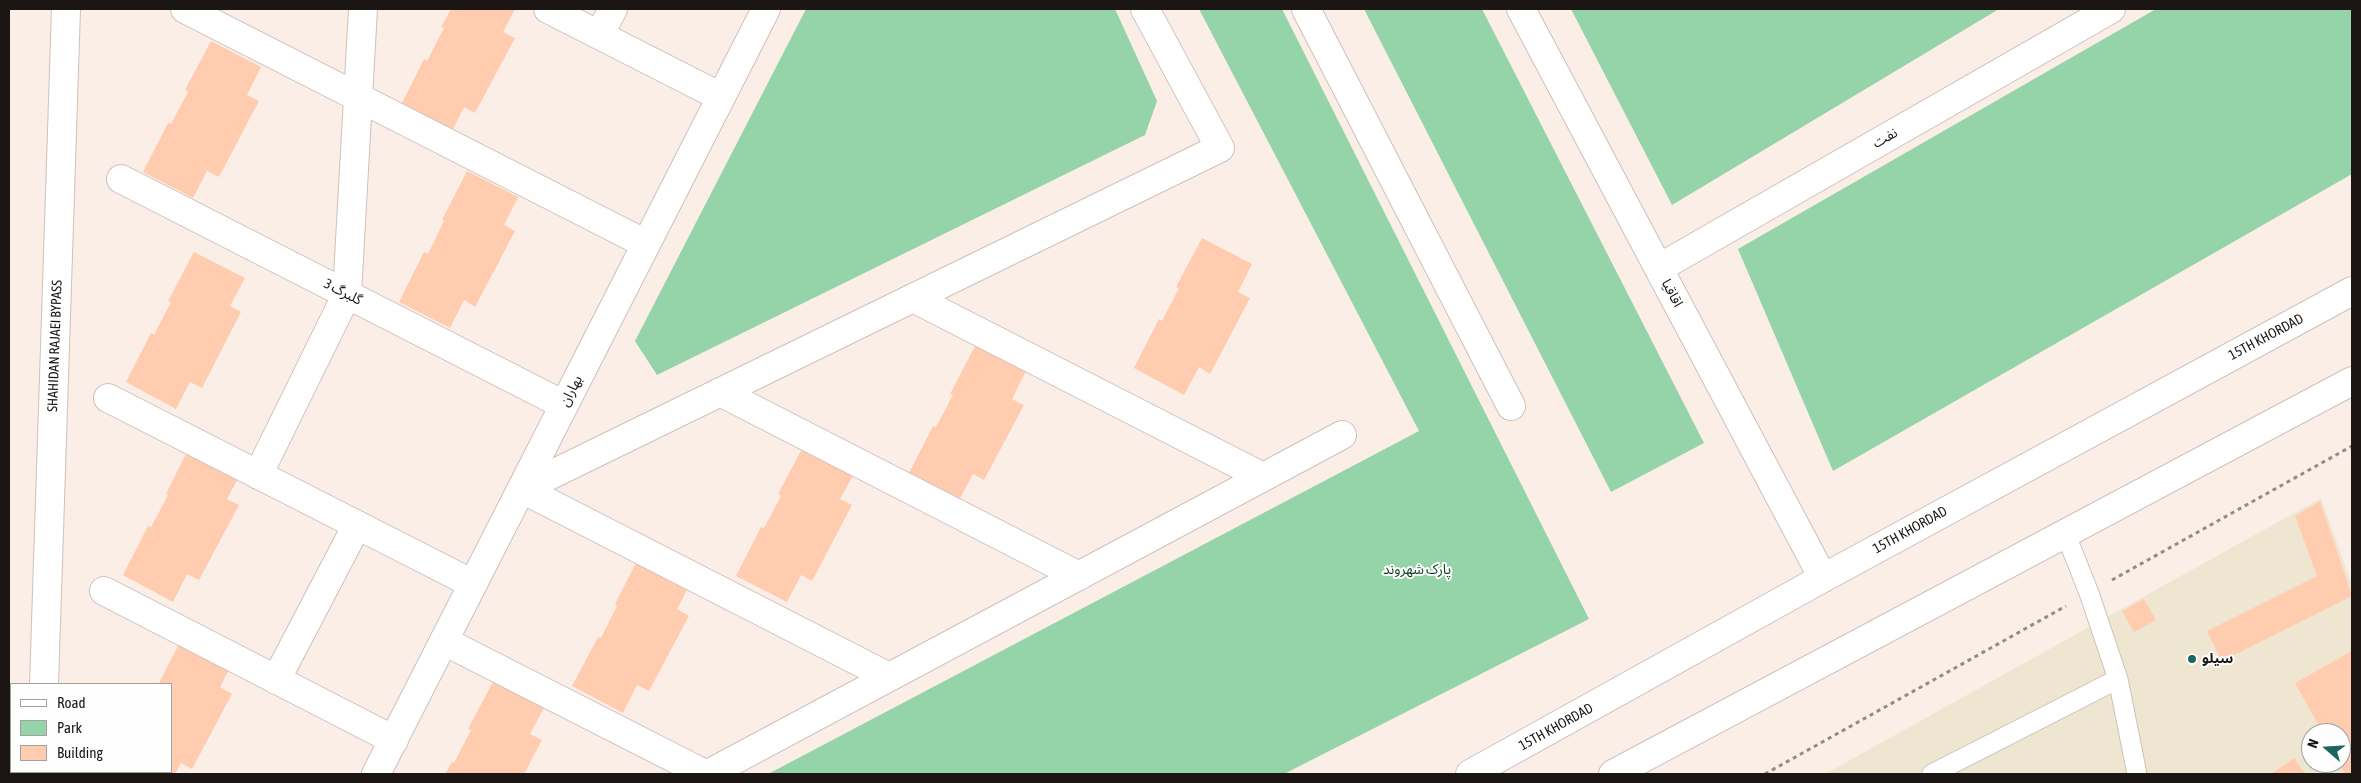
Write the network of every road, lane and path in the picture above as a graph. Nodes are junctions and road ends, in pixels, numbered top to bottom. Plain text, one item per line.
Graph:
1 (66, 9) edge
2 (185, 9) edge
3 (364, 9) edge
4 (548, 9) edge
5 (613, 9) edge
6 (766, 9) edge
7 (1145, 9) edge
8 (1306, 9) edge
9 (1521, 9) edge
10 (2111, 9) edge
11 (599, 35) junction
12 (721, 97) junction
13 (359, 98) junction
14 (121, 179) dead end
15 (646, 244) junction
16 (1659, 268) junction
17 (2352, 291) edge
18 (348, 294) junction
19 (913, 298) junction
20 (2352, 381) edge
21 (720, 392) junction
22 (108, 398) dead end
23 (564, 405) junction
24 (1511, 406) dead end
25 (1342, 435) dead end
26 (2352, 446) edge
27 (258, 474) junction
28 (1263, 477) junction
29 (522, 489) junction
30 (357, 525) junction
31 (2066, 535) junction
32 (1079, 576) junction
33 (1824, 578) junction
34 (473, 584) junction
35 (104, 591) dead end
36 (2089, 593) junction
37 (444, 641) junction
38 (890, 677) junction
39 (2118, 679) junction
40 (276, 680) junction
41 (44, 683) edge
42 (394, 740) junction
43 (376, 774) edge
44 (706, 774) edge
45 (1470, 774) edge
46 (1613, 774) edge
47 (1765, 774) edge
48 (1932, 774) edge
49 (2137, 774) edge

1 - 41 street, SHAHIDAN RAJAEI BYPASS
2 - 13 street
3 - 13 street
4 - 11 street
5 - 11 street
6 - 12 street, بهاران
7 - 19 street
8 - 24 street
9 - 16 street, اقاقیا
10 - 16 street, نفت
11 - 12 street
12 - 15 street, بهاران
13 - 15 street
13 - 18 street
14 - 18 street, گلبرگ 3
15 - 23 street, بهاران
16 - 33 street, اقاقیا
17 - 33 street, 15TH KHORDAD
18 - 23 street, گلبرگ 3
18 - 27 street
19 - 21 street
19 - 28 street
20 - 31 street
21 - 29 street
21 - 32 street
22 - 27 street
23 - 29 street, بهاران
25 - 28 street
26 - 36 path
27 - 30 street
28 - 32 street
29 - 34 street, بهاران
29 - 38 street
30 - 34 street
30 - 40 street
31 - 36 lane
31 - 46 street
32 - 38 street
33 - 45 street, 15TH KHORDAD
34 - 37 street, بهاران
35 - 40 street
36 - 39 lane
36 - 47 path
37 - 42 street, بهاران
37 - 44 street
38 - 44 street
39 - 48 lane
39 - 49 lane
40 - 42 street
42 - 43 street, بهاران

